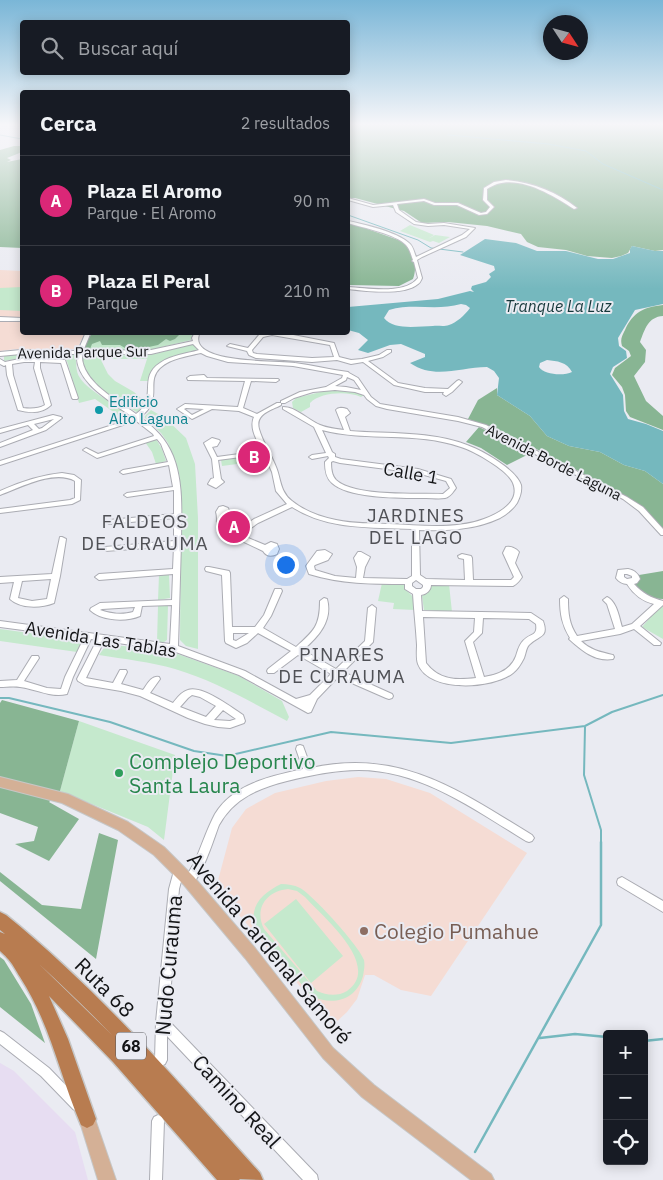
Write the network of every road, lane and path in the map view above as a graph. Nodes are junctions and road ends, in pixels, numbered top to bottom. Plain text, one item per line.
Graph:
1 (350, 200) edge
2 (395, 204) junction
3 (373, 206) junction
4 (575, 208) dead end
5 (396, 211) junction
6 (350, 223) edge
7 (414, 261) junction
8 (350, 288) edge
9 (0, 319) edge
10 (20, 320) edge
11 (88, 335) edge
12 (264, 335) edge
13 (283, 335) edge
14 (196, 336) edge
15 (230, 346) dead end
16 (249, 350) junction
17 (202, 351) junction
18 (389, 351) dead end
19 (80, 353) junction
20 (0, 354) edge
21 (339, 359) junction
22 (38, 360) junction
23 (0, 361) edge
24 (364, 361) junction
25 (351, 362) junction
26 (9, 363) junction
27 (331, 369) junction
28 (344, 375) junction
29 (204, 379) dead end
30 (263, 380) junction
31 (276, 380) dead end
32 (248, 381) junction
33 (459, 382) dead end
34 (328, 388) junction
35 (246, 391) junction
36 (364, 391) junction
37 (75, 398) dead end
38 (286, 406) junction
39 (210, 408) dead end
40 (240, 409) junction
41 (460, 410) dead end
42 (260, 414) junction
43 (137, 416) junction
44 (342, 416) dead end
45 (458, 419) junction
46 (29, 424) junction
47 (317, 426) junction
48 (0, 431) edge
49 (37, 431) junction
50 (348, 433) junction
51 (159, 436) junction
52 (0, 445) edge
53 (210, 445) dead end
54 (86, 450) dead end
55 (266, 452) junction
56 (332, 456) junction
57 (312, 457) dead end
58 (215, 459) junction
59 (0, 463) edge
60 (172, 463) junction
61 (123, 472) dead end
62 (218, 480) dead end
63 (177, 488) junction
64 (0, 493) edge
65 (127, 495) dead end
66 (292, 504) junction
67 (0, 511) edge
68 (221, 515) dead end
69 (178, 516) junction
70 (109, 522) dead end
71 (415, 526) junction
72 (663, 533) edge
73 (238, 536) junction
74 (62, 538) dead end
75 (177, 543) junction
76 (104, 549) dead end
77 (266, 549) dead end
78 (512, 562) dead end
79 (313, 563) dead end
80 (468, 564) dead end
81 (361, 567) dead end
82 (209, 569) dead end
83 (176, 571) junction
84 (416, 575) junction
85 (56, 576) junction
86 (99, 577) dead end
87 (18, 578) junction
88 (0, 580) edge
89 (359, 580) junction
90 (409, 582) junction
91 (425, 582) junction
92 (470, 582) junction
93 (629, 582) dead end
94 (278, 592) dead end
95 (417, 593) junction
96 (564, 599) dead end
97 (607, 600) dead end
98 (324, 601) dead end
99 (176, 602) junction
100 (661, 603) edge
101 (139, 604) junction
102 (372, 608) dead end
103 (419, 614) junction
104 (479, 615) junction
105 (0, 624) edge
106 (635, 626) junction
107 (230, 630) junction
108 (258, 630) junction
109 (620, 631) junction
110 (89, 636) junction
111 (102, 638) junction
112 (573, 638) junction
113 (658, 643) dead end
114 (174, 648) junction
115 (298, 650) junction
116 (610, 657) dead end
117 (35, 658) dead end
118 (270, 671) dead end
119 (123, 672) dead end
120 (338, 673) junction
121 (156, 679) dead end
122 (481, 679) junction
123 (20, 683) junction
124 (0, 684) edge
125 (115, 687) junction
126 (145, 694) junction
127 (389, 696) dead end
128 (313, 697) junction
129 (295, 703) junction
130 (221, 706) junction
131 (174, 708) junction
132 (208, 721) junction
133 (300, 749) dead end
134 (308, 771) junction
135 (0, 782) edge
136 (529, 838) dead end
137 (184, 875) junction
138 (622, 882) dead end
139 (663, 907) edge
140 (0, 920) edge
141 (4, 943) edge
142 (162, 1022) junction
143 (0, 1037) edge
144 (161, 1060) dead end
145 (87, 1119) junction
146 (158, 1122) dead end
147 (107, 1180) edge
148 (156, 1180) edge
149 (230, 1180) edge
150 (254, 1180) edge
151 (312, 1180) edge
152 (485, 1180) edge

1 - 3 street
2 - 3 street
2 - 4 street
2 - 5 street
3 - 5 street
5 - 7 street
6 - 7 street
7 - 8 street
9 - 10 street
11 - 19 street
12 - 16 street
13 - 21 street
14 - 17 street
14 - 19 street, Avenida Parque Sur
15 - 16 street
16 - 21 street
17 - 27 street, Avenida Borde Laguna
17 - 43 street
18 - 24 street
19 - 20 street, Avenida Parque Sur
19 - 43 street
21 - 25 street
21 - 27 street
22 - 26 street
22 - 26 street
22 - 37 street
23 - 26 street
24 - 25 street
24 - 33 street
25 - 28 street
27 - 28 street, Avenida Borde Laguna
28 - 34 street
28 - 36 street, Avenida Borde Laguna
29 - 32 street
30 - 31 street
30 - 32 street
30 - 35 street
32 - 35 street
34 - 36 street
34 - 38 street
35 - 40 street
36 - 45 street, Avenida Borde Laguna
38 - 42 street
38 - 47 street
39 - 40 street
40 - 42 street
41 - 45 street
42 - 55 street
43 - 51 street
43 - 59 street
44 - 50 street
45 - 72 street, Avenida Borde Laguna
46 - 48 street
46 - 49 street
46 - 49 street
47 - 50 street
47 - 56 street, Calle 1
49 - 52 street
50 - 71 street
51 - 54 street
51 - 60 street
53 - 58 street
55 - 58 street
55 - 66 street
56 - 56 street, Calle 1
56 - 57 street, Calle 1
58 - 62 street
60 - 61 street
60 - 63 street
63 - 65 street
63 - 69 street
64 - 67 street
66 - 71 street
66 - 73 street
68 - 73 street
69 - 70 street
69 - 75 street
71 - 84 street
73 - 77 street
74 - 85 street
75 - 76 street
75 - 83 street
78 - 92 street
79 - 89 street
80 - 92 street
81 - 89 street
82 - 107 street
83 - 86 street
83 - 99 street
84 - 90 street
84 - 91 street
85 - 87 street
85 - 87 street
87 - 88 street
89 - 90 street
90 - 95 street
91 - 92 street
91 - 95 street
93 - 100 street
94 - 108 street
95 - 103 street
96 - 112 street
97 - 109 street
98 - 115 street
99 - 101 street
99 - 114 street
100 - 106 street
101 - 101 street
102 - 120 street
103 - 104 street
103 - 122 street
104 - 122 street
104 - 122 street
105 - 110 street, Avenida Las Tablas
106 - 109 street
106 - 113 street
107 - 108 street
107 - 108 street
108 - 115 street
109 - 112 street
110 - 111 street, Avenida Las Tablas
110 - 123 street
111 - 114 street, Avenida Las Tablas
111 - 125 street
112 - 116 street
114 - 129 street, Avenida Las Tablas
115 - 118 street
115 - 120 street
117 - 123 street
119 - 125 street
120 - 127 street
120 - 128 street
121 - 126 street
123 - 124 street
125 - 126 street
126 - 131 street
128 - 129 street
128 - 129 street, Avenida Las Tablas
130 - 131 street
130 - 132 street
130 - 132 street
131 - 132 street
133 - 134 street
134 - 136 street, Nudo Curauma
134 - 137 street, Nudo Curauma
135 - 137 main road, Avenida Cardenal Samoré
137 - 142 street, Nudo Curauma
137 - 152 main road, Avenida Cardenal Samoré
138 - 139 street
140 - 150 highway, Ruta 68 / 68
141 - 145 highway
141 - 149 highway, Ruta 68 / 68
142 - 144 street, Nudo Curauma
142 - 151 street, Camino Real
143 - 145 street
145 - 147 main road
146 - 148 street

